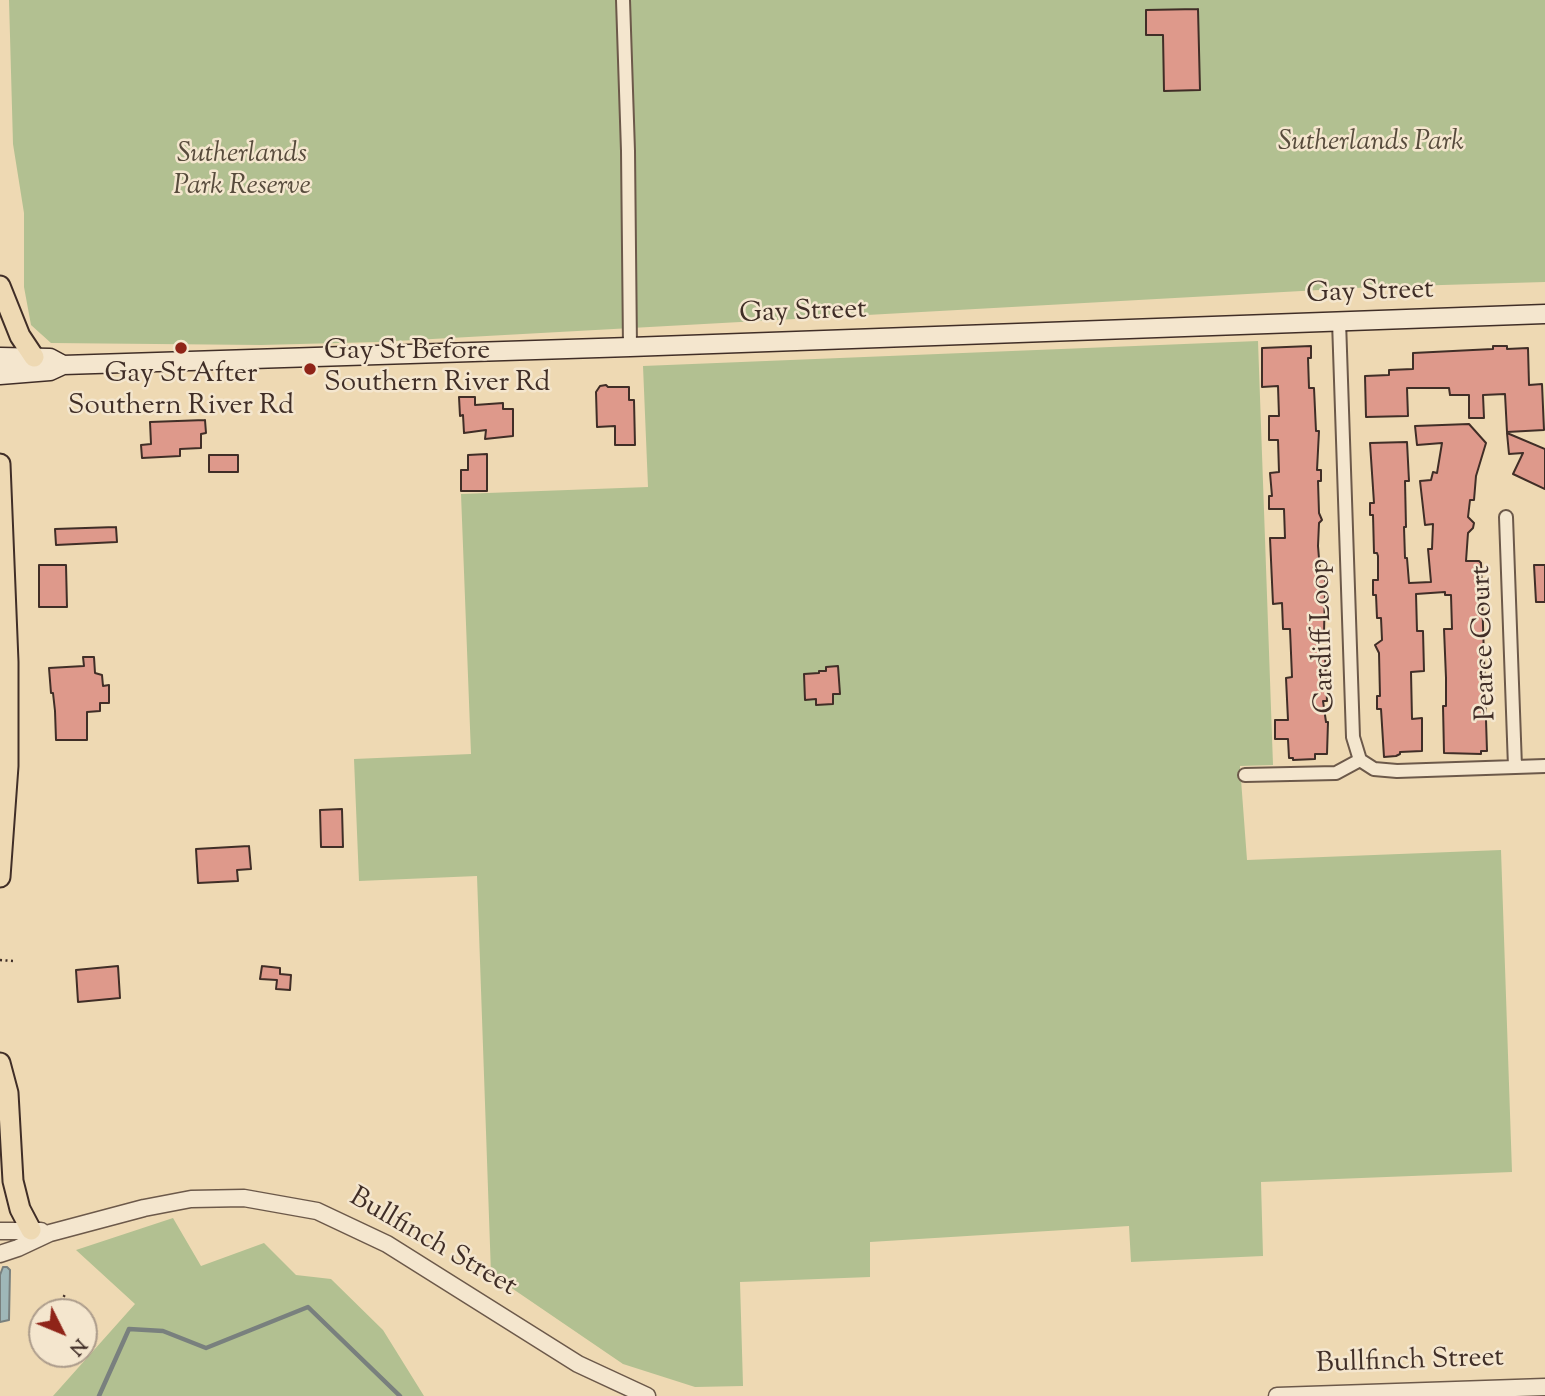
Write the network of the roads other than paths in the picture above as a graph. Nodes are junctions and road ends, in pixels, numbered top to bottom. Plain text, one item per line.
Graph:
1 (623, 0) edge
2 (0, 286) edge
3 (1545, 314) edge
4 (1339, 321) junction
5 (630, 347) junction
6 (0, 357) edge
7 (34, 357) junction
8 (63, 365) junction
9 (0, 375) edge
10 (0, 464) edge
11 (1506, 517) dead end
12 (1360, 760) junction
13 (1545, 766) edge
14 (1515, 768) junction
15 (1245, 775) dead end
16 (0, 877) edge
17 (0, 1062) edge
18 (0, 1231) edge
19 (41, 1231) junction
20 (0, 1254) edge
21 (1545, 1387) edge
22 (1483, 1392) edge
23 (647, 1396) edge
24 (1277, 1396) edge

1 - 5 street
2 - 7 main road
3 - 4 main road, Gay Street
4 - 5 main road, Gay Street
4 - 12 street, Cardiff Loop
5 - 8 main road, Gay Street
6 - 7 main road, Gay Street
7 - 8 main road, Gay Street
8 - 9 main road, Gay Street
10 - 16 main road
11 - 14 street, Pearce Court
12 - 14 street
12 - 15 street
13 - 14 street
17 - 19 main road
18 - 19 street, Bullfinch Street
19 - 20 street, Bullfinch Street
19 - 23 street, Bullfinch Street
21 - 22 street, Bullfinch Street
22 - 24 street, Bullfinch Street

